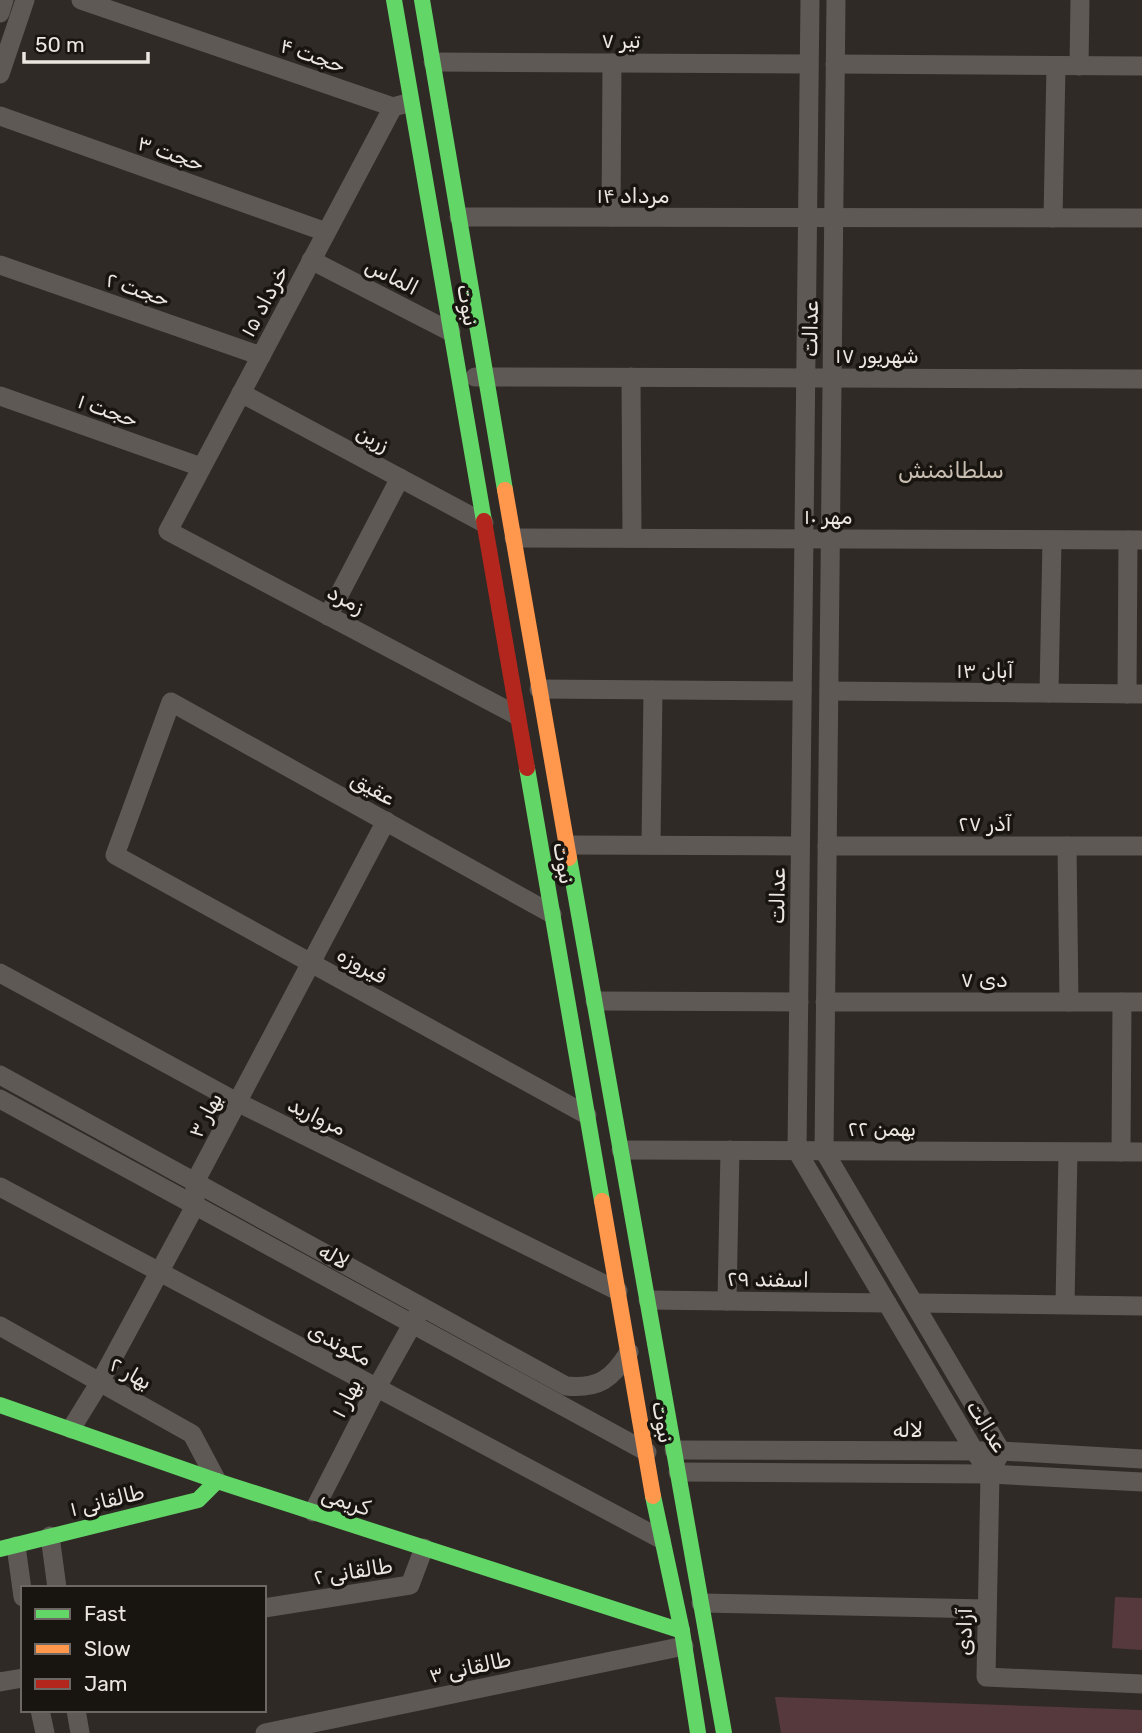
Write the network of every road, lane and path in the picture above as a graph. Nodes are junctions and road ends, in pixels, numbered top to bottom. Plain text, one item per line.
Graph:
1 (4, 0) edge
2 (25, 0) edge
3 (80, 0) edge
4 (394, 0) edge
5 (422, 0) edge
6 (810, 0) edge
7 (836, 0) edge
8 (1080, 0) edge
9 (0, 13) edge
10 (433, 62) junction
11 (612, 63) junction
12 (809, 64) junction
13 (835, 64) junction
14 (1056, 66) junction
15 (1079, 66) junction
16 (1142, 66) edge
17 (0, 74) edge
18 (402, 104) junction
19 (0, 116) edge
20 (459, 217) junction
21 (611, 217) junction
22 (807, 218) junction
23 (834, 218) junction
24 (1052, 218) junction
25 (1142, 218) edge
26 (326, 232) junction
27 (311, 260) junction
28 (0, 265) edge
29 (451, 332) junction
30 (261, 356) junction
31 (486, 376) junction
32 (631, 377) junction
33 (806, 377) junction
34 (832, 377) junction
35 (459, 378) junction
36 (1142, 379) edge
37 (241, 393) junction
38 (0, 396) edge
39 (201, 467) junction
40 (400, 478) junction
41 (176, 516) joint
42 (484, 523) junction
43 (514, 538) junction
44 (632, 538) junction
45 (804, 539) junction
46 (830, 539) junction
47 (1052, 540) junction
48 (1135, 540) edge
49 (328, 615) junction
50 (539, 689) junction
51 (653, 690) junction
52 (802, 691) junction
53 (829, 691) junction
54 (1049, 693) junction
55 (1134, 694) edge
56 (516, 715) junction
57 (386, 821) junction
58 (567, 845) junction
59 (651, 845) junction
60 (800, 846) junction
61 (827, 846) junction
62 (1067, 846) junction
63 (1142, 846) edge
64 (116, 855) joint
65 (552, 914) junction
66 (311, 963) junction
67 (0, 974) edge
68 (595, 1001) junction
69 (799, 1002) junction
70 (825, 1002) junction
71 (1069, 1002) junction
72 (1132, 1002) edge
73 (0, 1075) edge
74 (0, 1099) edge
75 (237, 1102) junction
76 (587, 1115) junction
77 (621, 1150) junction
78 (730, 1150) junction
79 (797, 1151) junction
80 (824, 1151) junction
81 (1068, 1152) junction
82 (1121, 1152) junction
83 (1142, 1152) edge
84 (195, 1182) junction
85 (0, 1187) edge
86 (195, 1206) junction
87 (159, 1273) junction
88 (618, 1291) junction
89 (648, 1300) junction
90 (727, 1301) junction
91 (887, 1303) junction
92 (916, 1303) junction
93 (1065, 1304) junction
94 (1142, 1306) edge
95 (422, 1307) junction
96 (412, 1324) junction
97 (0, 1326) edge
98 (629, 1352) junction
99 (100, 1382) junction
100 (376, 1389) junction
101 (0, 1405) edge
102 (71, 1429) junction
103 (674, 1450) junction
104 (1001, 1451) junction
105 (647, 1452) junction
106 (975, 1452) junction
107 (1142, 1459) edge
108 (678, 1472) junction
109 (990, 1474) junction
110 (217, 1481) junction
111 (1142, 1482) edge
112 (683, 1500) junction
113 (655, 1503) junction
114 (313, 1512) junction
115 (50, 1536) junction
116 (661, 1539) junction
117 (8, 1548) edge
118 (424, 1548) junction
119 (57, 1586) edge
120 (21, 1590) edge
121 (701, 1603) junction
122 (266, 1608) edge
123 (987, 1609) junction
124 (683, 1638) junction
125 (21, 1678) edge
126 (0, 1682) edge
127 (1142, 1684) edge
128 (40, 1712) edge
129 (76, 1712) edge
130 (45, 1733) edge
131 (80, 1733) edge
132 (265, 1733) edge
133 (698, 1733) edge
134 (724, 1733) edge

1 - 9 street
2 - 17 street
3 - 18 street, حجت ۴
4 - 18 street, نبوت
5 - 10 street, نبوت
6 - 12 street, عدالت
7 - 13 street, عدالت
8 - 15 street
10 - 11 street, ۷ تیر
10 - 20 street, نبوت
11 - 12 street, ۷ تیر
11 - 21 street
12 - 22 street, عدالت
13 - 14 street
13 - 23 street, عدالت
14 - 15 street
14 - 24 street
15 - 16 street
18 - 26 street, ۱۵ خرداد
18 - 29 street, نبوت
19 - 26 street, حجت ۳
20 - 21 street, ۱۴ مرداد
20 - 31 street, نبوت
21 - 22 street, ۱۴ مرداد
22 - 23 street, ۱۴ مرداد
22 - 33 street, عدالت
23 - 24 street
23 - 34 street, عدالت
24 - 25 street
26 - 27 street, ۱۵ خرداد
27 - 29 street, الماس
27 - 30 street, ۱۵ خرداد
28 - 30 street, حجت ۲
29 - 35 street, نبوت
30 - 37 street, ۱۵ خرداد
31 - 32 street, ۱۷ شهریور
31 - 35 street, ۱۷ شهریور
31 - 43 street, نبوت
32 - 33 street, ۱۷ شهریور
32 - 44 street
33 - 34 street, ۱۷ شهریور
33 - 45 street, عدالت
34 - 36 street, ۱۷ شهریور
34 - 46 street, عدالت
35 - 42 street, نبوت
37 - 39 street, ۱۵ خرداد
37 - 40 street, زرین
38 - 39 street, حجت ۱
39 - 41 street, ۱۵ خرداد
40 - 42 street, زرین
40 - 49 street
41 - 49 street, زمرد
42 - 56 street, نبوت
43 - 44 street, ۱۰ مهر
43 - 50 street, نبوت
44 - 45 street, ۱۰ مهر
45 - 46 street, ۱۰ مهر
45 - 52 street, عدالت
46 - 47 street, ۱۰ مهر
46 - 53 street, عدالت
47 - 48 street, ۱۰ مهر
47 - 54 street
48 - 55 street
49 - 56 street, زمرد
50 - 51 street
50 - 58 street, نبوت
51 - 52 street
51 - 59 street
52 - 60 street, عدالت
53 - 54 street, ۱۳ آبان
53 - 61 street, عدالت
54 - 55 street, ۱۳ آبان
56 - 65 street, نبوت
57 - 64 street, عقیق
57 - 65 street, عقیق
57 - 66 street, بهار ۳
58 - 59 street
58 - 68 street, نبوت
59 - 60 street
60 - 69 street, عدالت
61 - 62 street, ۲۷ آذر
61 - 70 street, عدالت
62 - 63 street, ۲۷ آذر
62 - 71 street
64 - 66 street, فیروزه
65 - 76 street, نبوت
66 - 75 street, بهار ۳
66 - 76 street, فیروزه
67 - 75 street, مروارید
68 - 69 street
68 - 77 street, نبوت
69 - 79 street, عدالت
70 - 71 street, ۷ دی
70 - 80 street, عدالت
71 - 72 street, ۷ دی
72 - 82 street
73 - 84 street, لاله
74 - 86 street, لاله
75 - 84 street, بهار ۳
75 - 88 street, مروارید
76 - 88 street, نبوت
77 - 78 street, ۲۲ بهمن
77 - 89 street, نبوت
78 - 79 street, ۲۲ بهمن
78 - 90 street
79 - 80 street, ۲۲ بهمن
79 - 91 street, عدالت
80 - 81 street, ۲۲ بهمن
80 - 92 street, عدالت
81 - 82 street, ۲۲ بهمن
81 - 93 street
82 - 83 street, ۲۲ بهمن
84 - 86 street, بهار ۳
84 - 95 street, لاله
85 - 87 street, مکوندی
86 - 87 street, بهار ۳
86 - 96 street, لاله
87 - 99 street, بهار ۳
87 - 100 street, مکوندی
88 - 98 street, نبوت
89 - 90 street, ۲۹ اسفند
89 - 103 street, نبوت
90 - 91 street, ۲۹ اسفند
91 - 106 street, عدالت
92 - 93 street
92 - 104 street, عدالت
93 - 94 street
95 - 96 street, بهار ۱
95 - 98 street, لاله
96 - 100 street, بهار ۱
96 - 105 street, لاله
97 - 99 street, بهار ۲
98 - 105 street, نبوت
99 - 102 street, بهار ۳
99 - 110 street, بهار ۲
100 - 114 street, بهار ۱
100 - 116 street, مکوندی
101 - 102 street, کریمی
102 - 110 street, کریمی
103 - 105 street
103 - 106 street, لاله
103 - 108 street, نبوت
104 - 106 street, لاله
104 - 107 street, لاله
104 - 109 street, عدالت
105 - 108 street
105 - 113 street, نبوت
106 - 109 street, عدالت
108 - 109 street
108 - 112 street, نبوت
109 - 111 street
109 - 123 street, آزادی
110 - 114 street, کریمی
110 - 115 street, طالقانی ۱
112 - 113 street
112 - 121 street, نبوت
113 - 116 street, نبوت
114 - 118 street, کریمی
115 - 117 street, طالقانی ۱
115 - 119 street
116 - 124 street, نبوت
117 - 120 street
118 - 122 street, طالقانی ۲
118 - 124 street, کریمی
121 - 123 street
121 - 134 street, نبوت
123 - 127 street, آزادی
124 - 132 street, طالقانی ۳
124 - 133 street, نبوت
125 - 126 street
128 - 130 street
129 - 131 street

